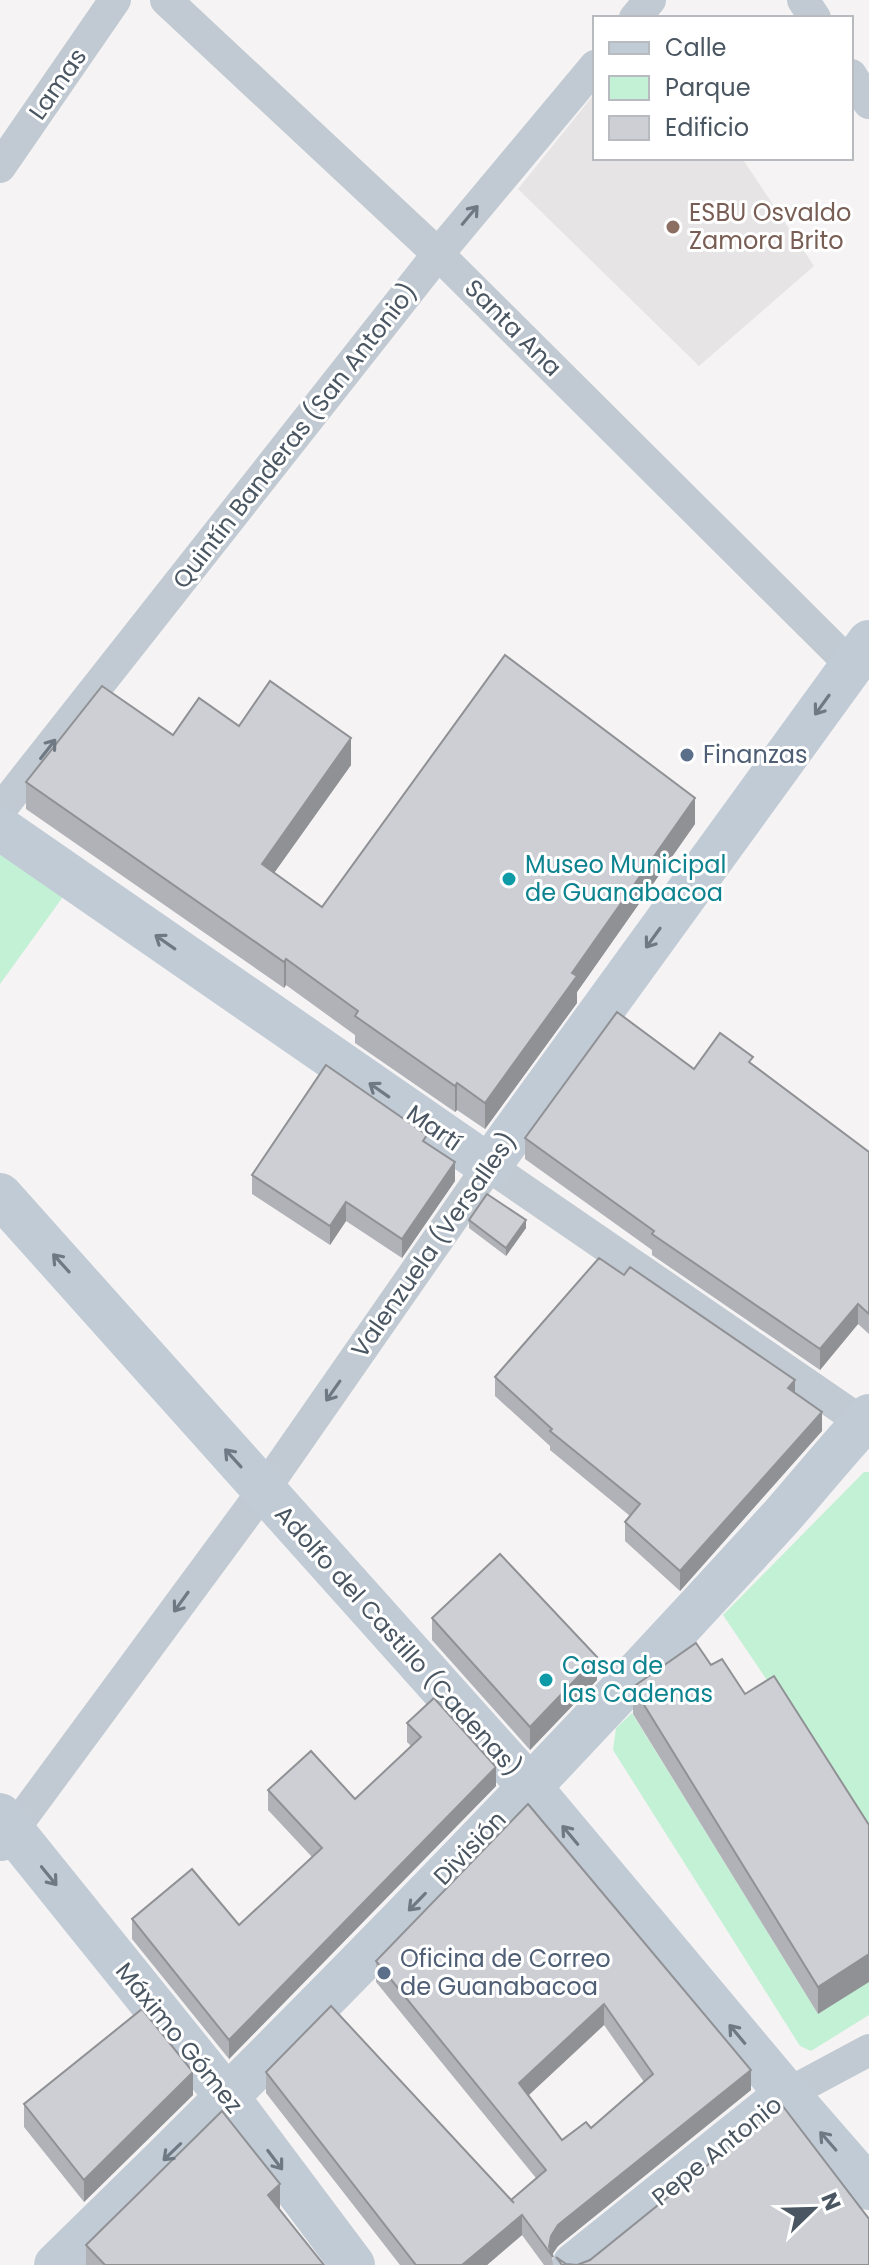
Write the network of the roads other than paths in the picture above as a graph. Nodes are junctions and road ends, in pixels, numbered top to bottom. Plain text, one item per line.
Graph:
1 (115, 0) edge
2 (166, 0) edge
3 (650, 0) edge
4 (637, 16) edge
5 (593, 68) edge
6 (853, 78) edge
7 (869, 103) edge
8 (0, 167) edge
9 (438, 254) junction
10 (860, 654) edge
11 (0, 810) edge
12 (0, 828) edge
13 (489, 1166) junction
14 (0, 1195) edge
15 (867, 1422) edge
16 (263, 1491) junction
17 (529, 1786) junction
18 (4, 1831) edge
19 (869, 2050) edge
20 (787, 2094) junction
21 (228, 2098) junction
22 (869, 2188) edge
23 (56, 2265) edge
24 (353, 2265) edge
25 (574, 2265) edge

1 - 8 street, Lamas
2 - 9 street, Santa Ana
3 - 4 street
9 -> 5 street, Quintín Banderas (San Antonio)
6 - 7 street
9 - 10 street, Santa Ana
11 -> 9 street, Quintín Banderas (San Antonio)
10 -> 13 street, Valenzuela (Versalles)
13 -> 12 street, Martí
13 - 15 street, Martí
13 -> 16 street, Valenzuela (Versalles)
16 -> 14 street, Adolfo del Castillo (Cadenas)
15 - 17 street, División
16 - 17 street, Adolfo del Castillo (Cadenas)
16 -> 18 street, Valenzuela (Versalles)
20 -> 17 street, Adolfo del Castillo (Cadenas)
17 -> 21 street, División
18 -> 21 street, Máximo Gómez
19 - 20 street, Pepe Antonio
22 -> 20 street, Adolfo del Castillo (Cadenas)
20 - 25 street, Pepe Antonio
21 -> 23 street, División
21 -> 24 street, Máximo Gómez

